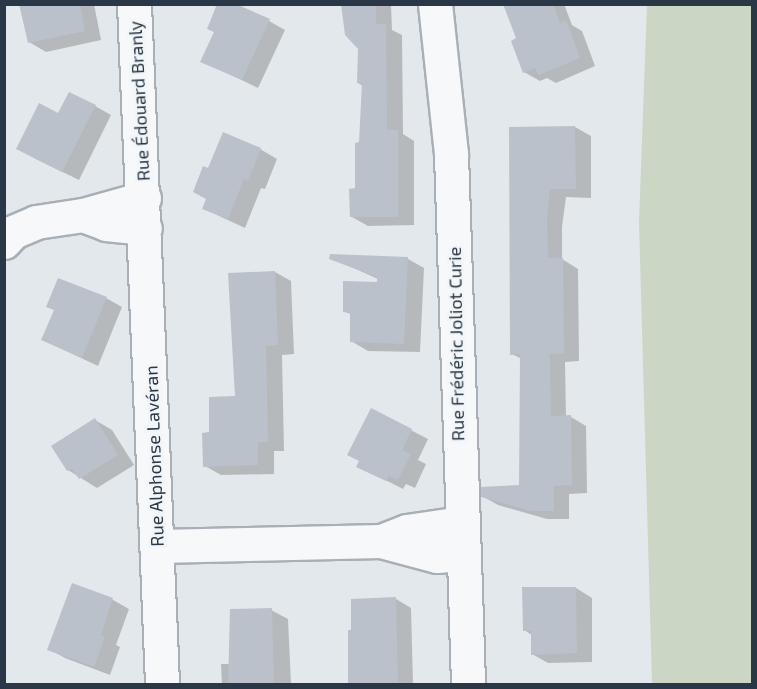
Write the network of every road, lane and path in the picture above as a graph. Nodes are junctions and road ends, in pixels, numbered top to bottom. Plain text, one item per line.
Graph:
1 (134, 4) edge
2 (435, 4) edge
3 (144, 213) junction
4 (4, 242) edge
5 (461, 539) junction
6 (158, 546) junction
7 (162, 684) edge
8 (468, 684) edge

1 - 3 street, Rue Édouard Branly
2 - 5 street, Rue Frédéric Joliot Curie
3 - 4 street, Rue Édouard Branly
3 - 6 street, Rue Alphonse Lavéran
5 - 6 street
5 - 8 street, Rue Frédéric Joliot Curie
6 - 7 street, Rue Alphonse Lavéran

